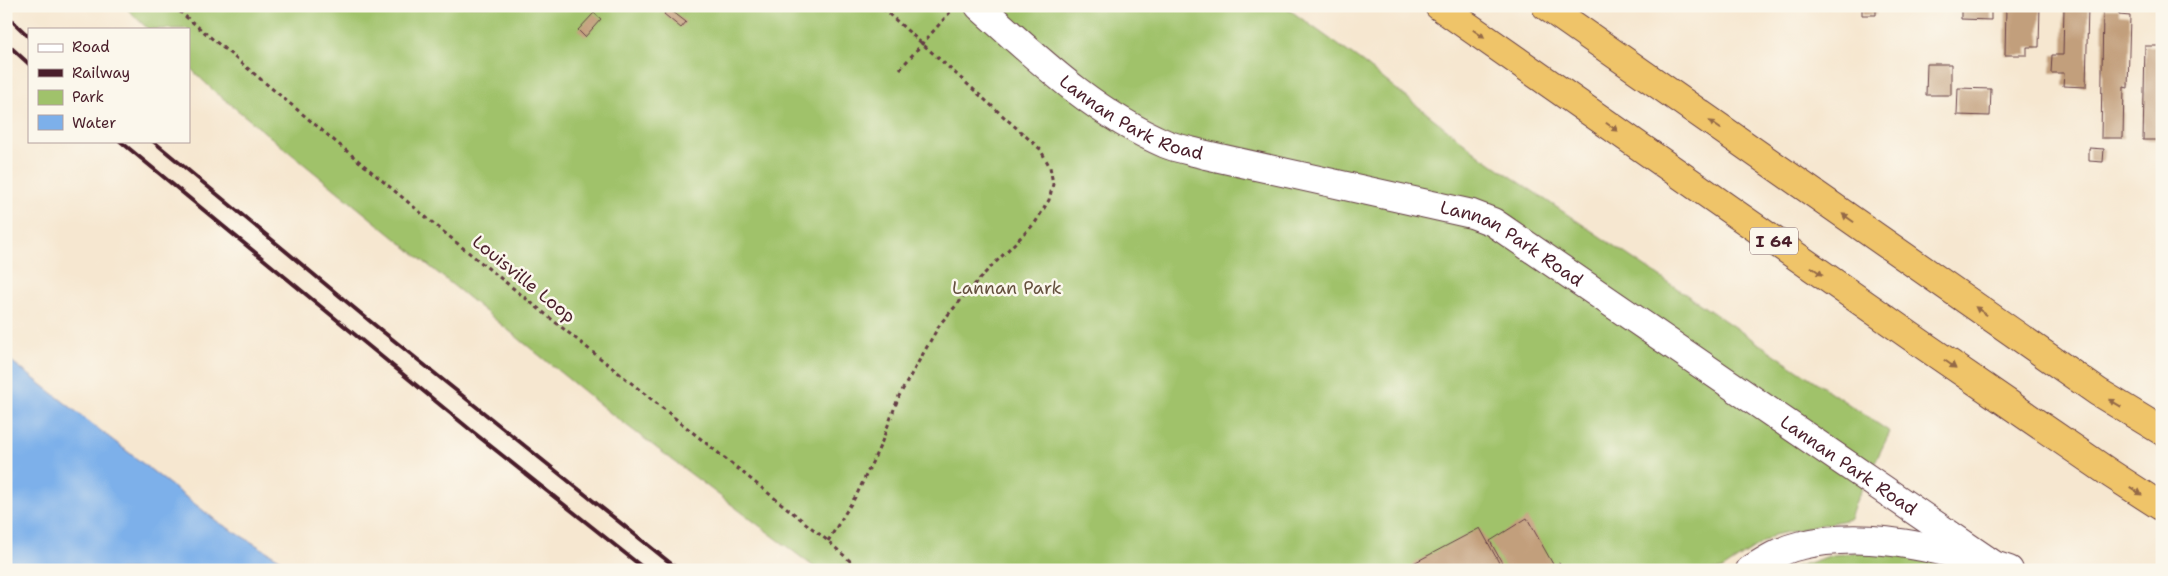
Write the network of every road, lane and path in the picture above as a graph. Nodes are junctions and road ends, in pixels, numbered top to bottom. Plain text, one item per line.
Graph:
1 (173, 6) edge
2 (880, 6) edge
3 (955, 6) edge
4 (979, 6) edge
5 (1439, 6) edge
6 (1546, 6) edge
7 (922, 44) junction
8 (900, 69) dead end
9 (2159, 430) edge
10 (2162, 507) edge
11 (828, 541) junction
12 (2002, 567) edge
13 (860, 570) edge
14 (1750, 570) edge

1 - 11 path, Louisville Loop
2 - 7 path
3 - 7 path
4 - 12 street, Lannan Park Road
5 -> 10 highway, I 64
9 -> 6 highway
7 - 8 path
7 - 11 path
11 - 13 path, Louisville Loop
12 - 14 street

